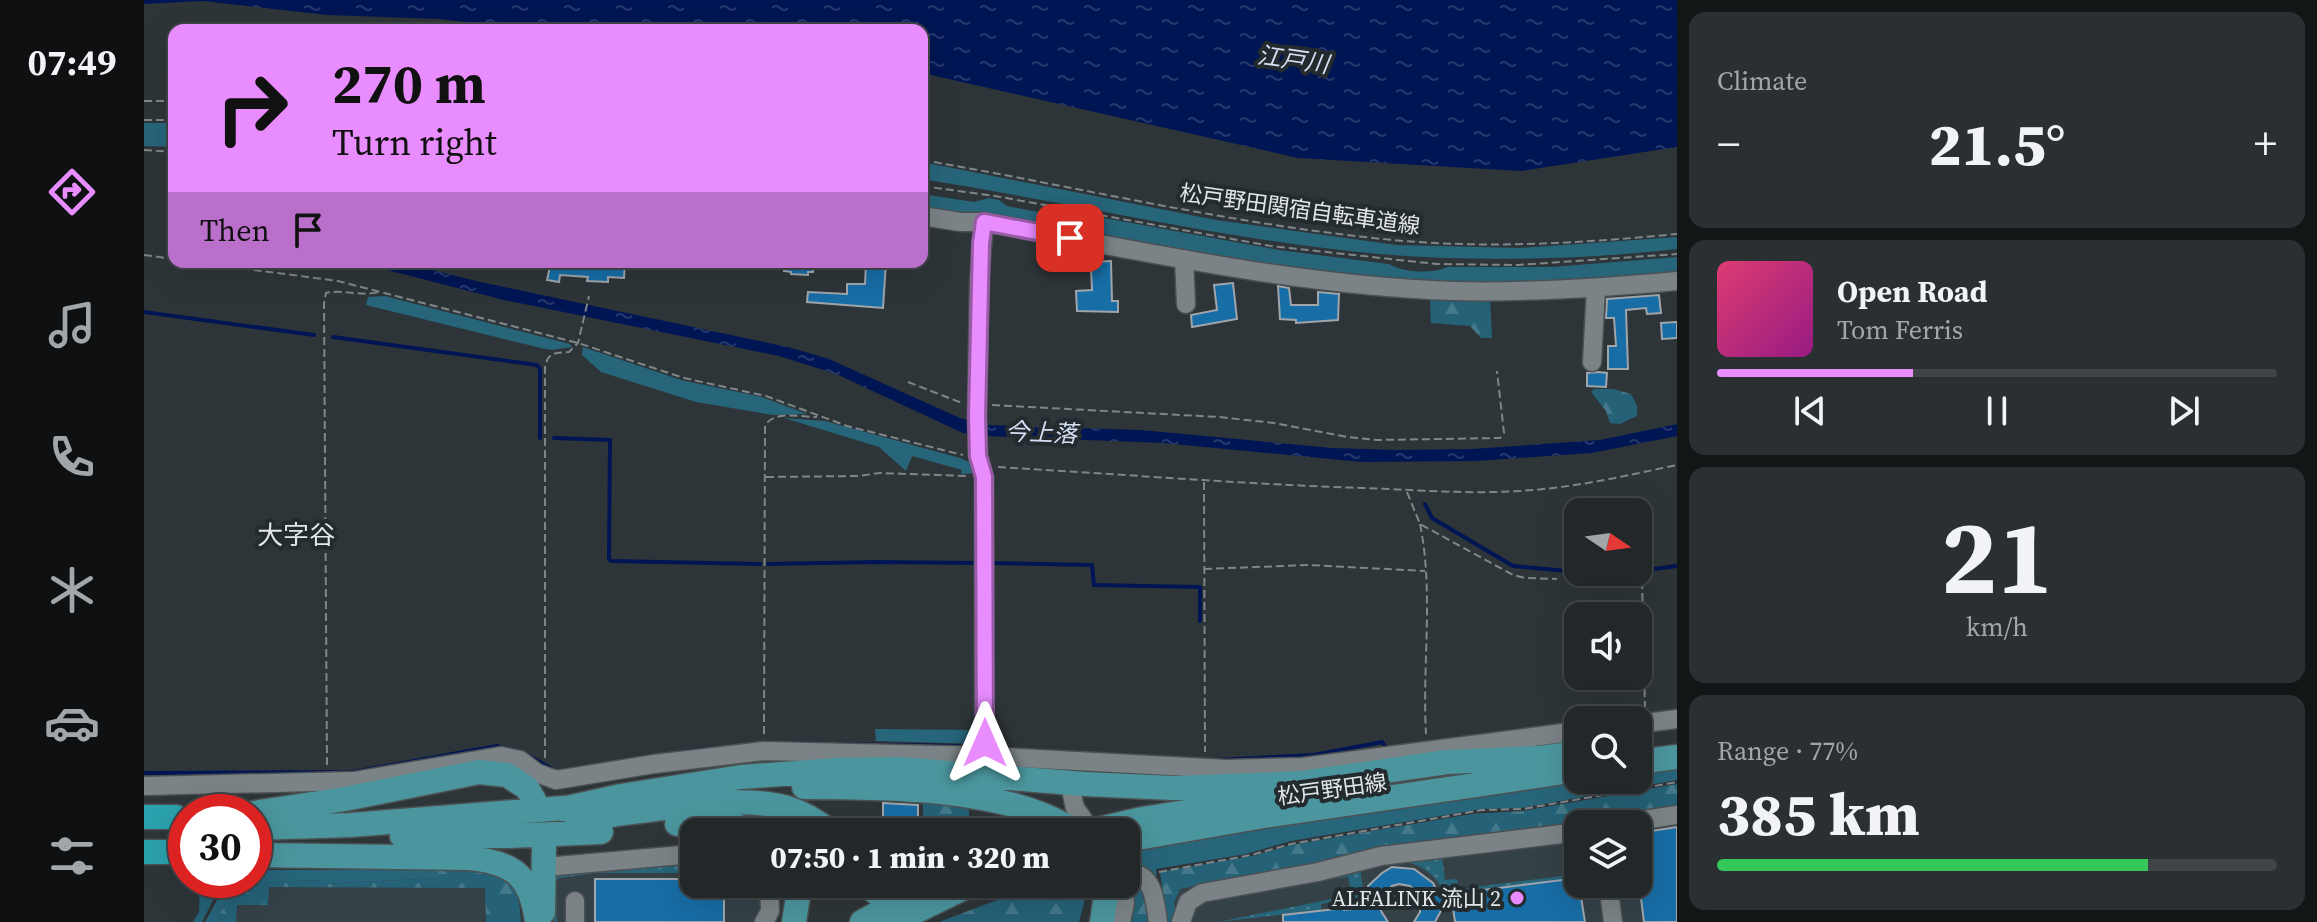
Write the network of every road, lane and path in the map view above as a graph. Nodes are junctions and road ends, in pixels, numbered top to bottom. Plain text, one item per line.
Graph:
1 (144, 101) edge
2 (168, 101) edge
3 (144, 120) edge
4 (168, 120) edge
5 (144, 150) edge
6 (168, 152) edge
7 (928, 161) edge
8 (928, 187) edge
9 (928, 217) edge
10 (984, 222) junction
11 (1677, 234) edge
12 (1677, 254) edge
13 (144, 255) edge
14 (168, 258) edge
15 (1184, 259) junction
16 (239, 268) edge
17 (1677, 281) edge
18 (1596, 288) junction
19 (380, 292) junction
20 (589, 298) dead end
21 (1186, 304) dead end
22 (578, 343) junction
23 (1592, 362) dead end
24 (1497, 371) dead end
25 (908, 382) dead end
26 (977, 411) junction
27 (818, 417) junction
28 (980, 460) junction
29 (1677, 465) edge
30 (764, 477) junction
31 (1204, 481) junction
32 (1406, 491) junction
33 (1420, 524) junction
34 (1204, 569) junction
35 (1426, 571) junction
36 (1557, 579) dead end
37 (1642, 586) edge
38 (1640, 706) edge
39 (1677, 719) edge
40 (1652, 727) edge
41 (1564, 733) edge
42 (1652, 734) edge
43 (764, 740) dead end
44 (1677, 741) edge
45 (1427, 749) junction
46 (985, 750) junction
47 (1564, 755) edge
48 (1205, 756) dead end
49 (1677, 757) edge
50 (1538, 758) junction
51 (545, 760) dead end
52 (1652, 760) edge
53 (327, 769) dead end
54 (1564, 772) edge
55 (1072, 775) junction
56 (1677, 782) edge
57 (144, 786) edge
58 (534, 800) dead end
59 (563, 809) junction
60 (272, 810) edge
61 (1677, 815) edge
62 (144, 817) edge
63 (168, 818) edge
64 (812, 818) edge
65 (1056, 818) edge
66 (1077, 818) edge
67 (1140, 819) edge
68 (1652, 819) edge
69 (680, 823) edge
70 (272, 827) edge
71 (1564, 834) edge
72 (362, 836) junction
73 (1140, 838) edge
74 (272, 840) edge
75 (144, 852) edge
76 (168, 852) edge
77 (680, 854) edge
78 (272, 855) edge
79 (544, 857) joint
80 (1159, 871) dead end
81 (1140, 876) edge
82 (770, 898) edge
83 (798, 898) edge
84 (880, 898) edge
85 (923, 898) edge
86 (1104, 898) edge
87 (1124, 898) edge
88 (1610, 898) edge
89 (575, 901) dead end
90 (894, 913) edge
91 (540, 922) edge
92 (575, 922) edge
93 (764, 922) edge
94 (794, 922) edge
95 (862, 922) edge
96 (1102, 922) edge
97 (1121, 922) edge
98 (1158, 922) edge
99 (1181, 922) edge
100 (1613, 922) edge

1 - 2 path
3 - 4 path
5 - 6 path
7 - 11 path, 松戸野田関宿自転車道線
8 - 12 path
9 - 10 street
10 - 15 street
10 - 26 street
13 - 14 path
15 - 18 street
15 - 21 street
16 - 19 path
17 - 18 street
18 - 23 street
19 - 22 path
19 - 53 path
20 - 22 path
22 - 27 path
22 - 51 path
24 - 26 path
25 - 26 path
26 - 28 street
27 - 28 path
27 - 30 path
28 - 30 path
28 - 31 path
28 - 46 street
29 - 32 path
30 - 43 path
31 - 32 path
31 - 34 path
32 - 33 path
33 - 35 path
33 - 36 path
34 - 35 path
34 - 48 path
35 - 45 path
37 - 38 path
39 - 40 street
41 - 45 street
42 - 44 main road
45 - 55 street
46 - 55 street
46 - 57 street
47 - 50 main road, 松戸野田線
49 - 52 main road
50 - 59 main road
50 - 67 main road, 松戸野田線
54 - 73 main road, 松戸野田線
55 - 66 street
56 - 80 path
58 - 60 main road
59 - 65 main road
59 - 70 main road
61 - 68 street
62 - 63 highway
64 - 72 main road
69 - 72 main road
71 - 99 street
72 - 74 main road
75 - 76 highway
77 - 79 street
78 - 91 main road
79 - 91 main road
81 - 98 street
82 - 93 street
83 - 94 main road
84 - 90 main road
85 - 90 main road
86 - 96 main road
87 - 97 street
88 - 100 street
89 - 92 street
90 - 95 main road

